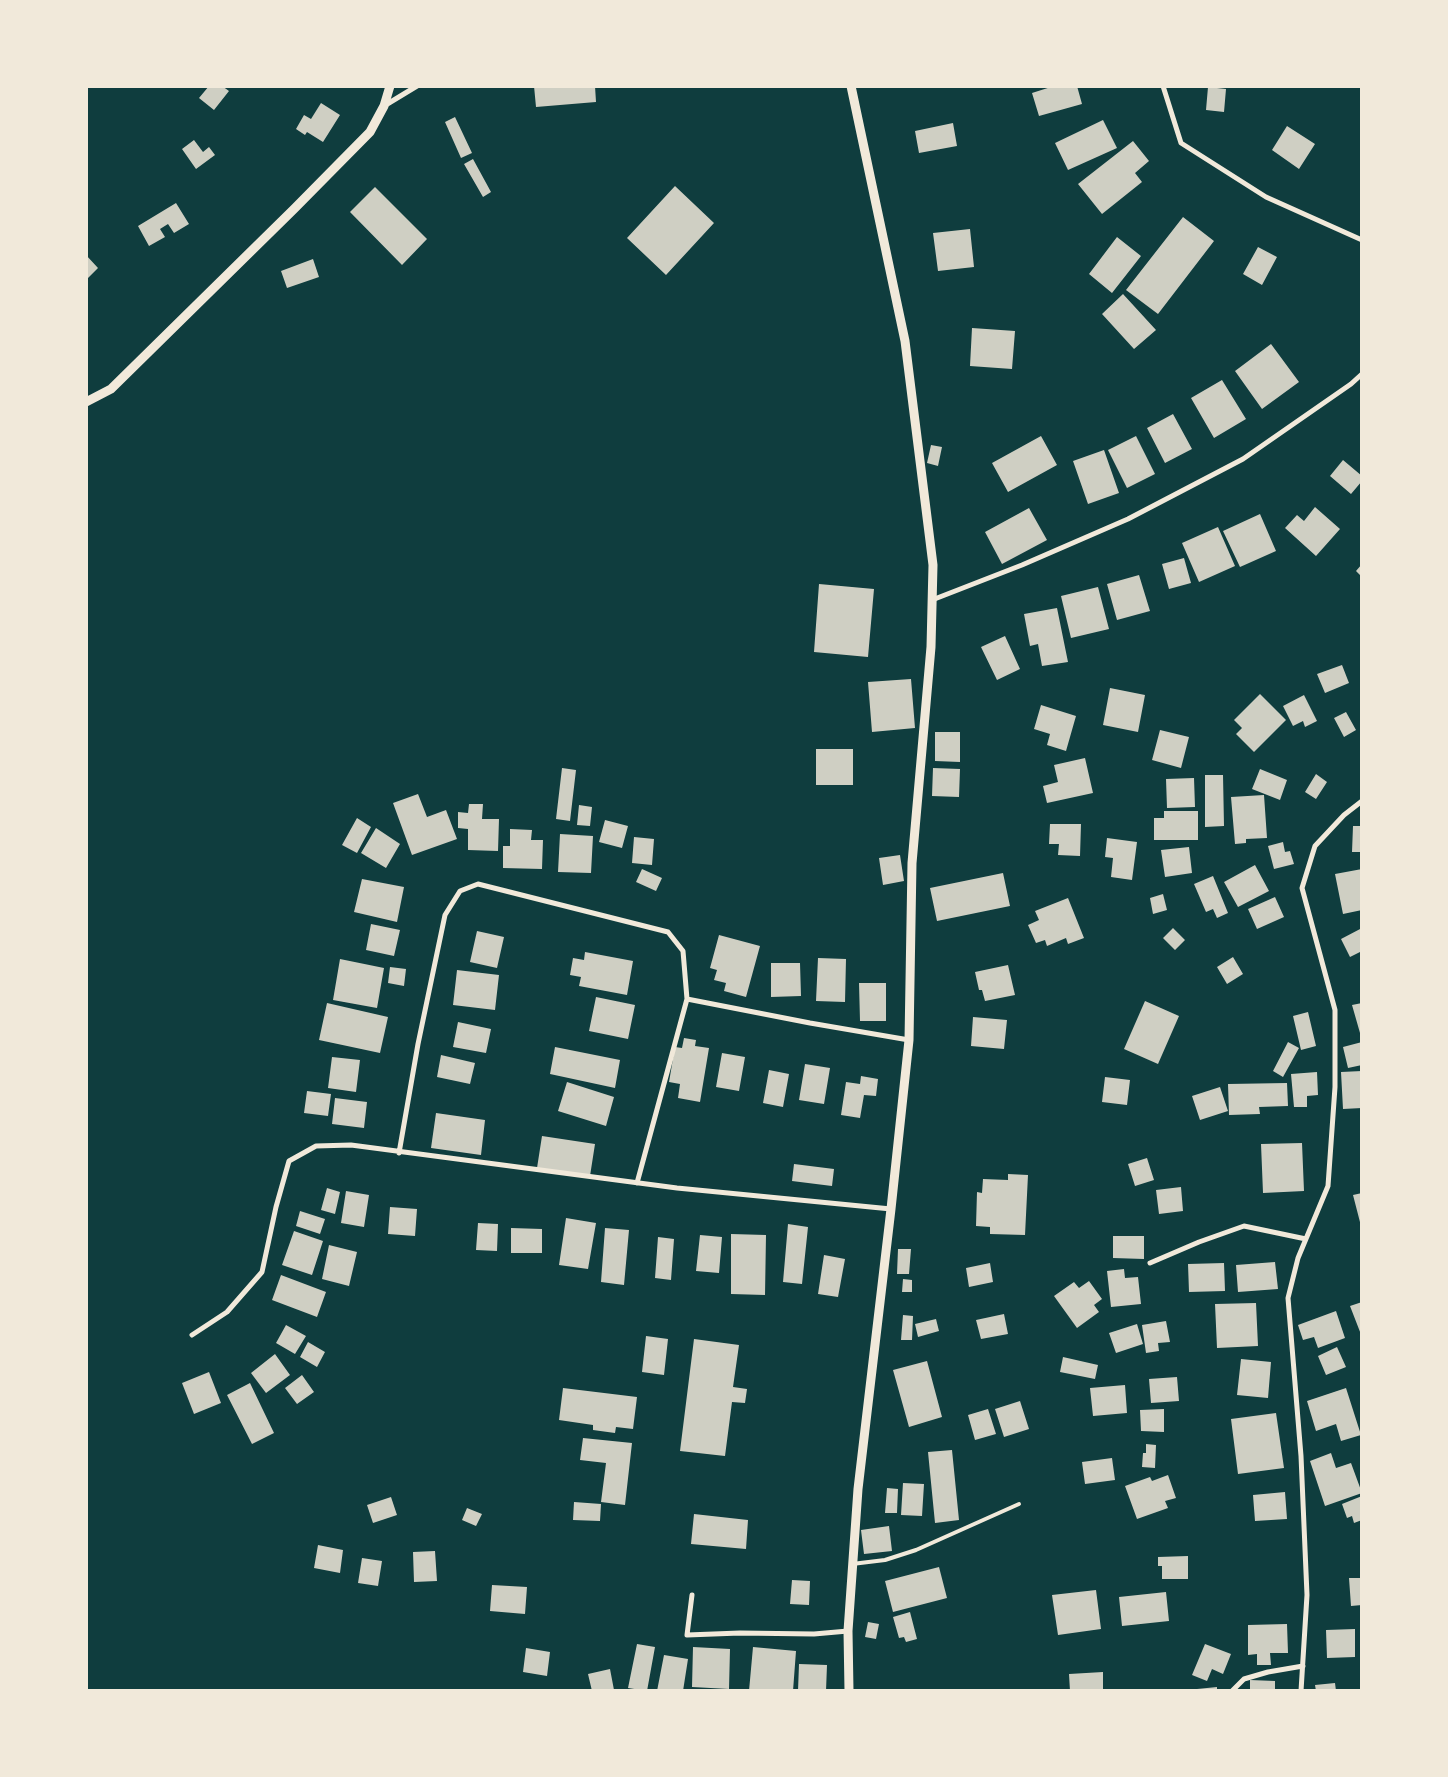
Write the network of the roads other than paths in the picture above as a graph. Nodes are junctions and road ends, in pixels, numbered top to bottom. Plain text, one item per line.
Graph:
1 (390, 86) edge
2 (417, 86) edge
3 (851, 86) edge
4 (1163, 86) edge
5 (384, 106) junction
6 (1362, 240) edge
7 (1362, 374) edge
8 (86, 402) edge
9 (932, 600) junction
10 (1362, 801) edge
11 (686, 999) junction
12 (909, 1040) junction
13 (399, 1153) junction
14 (637, 1183) junction
15 (891, 1209) junction
16 (1306, 1239) junction
17 (1150, 1264) dead end
18 (192, 1335) dead end
19 (1019, 1504) dead end
20 (852, 1564) junction
21 (692, 1595) dead end
22 (848, 1631) junction
23 (1303, 1666) junction
24 (849, 1691) edge
25 (1232, 1691) edge
26 (1301, 1691) edge

1 - 5 street
2 - 5 street
3 - 9 street
4 - 6 street
5 - 8 street
7 - 9 street
9 - 12 street
10 - 16 street
11 - 12 street
11 - 13 street
11 - 14 street
12 - 15 street
13 - 14 street
13 - 18 street
14 - 15 street
15 - 20 street
16 - 17 street
16 - 23 street
19 - 20 lane
20 - 22 street
21 - 22 street
22 - 24 street
23 - 25 street
23 - 26 street

